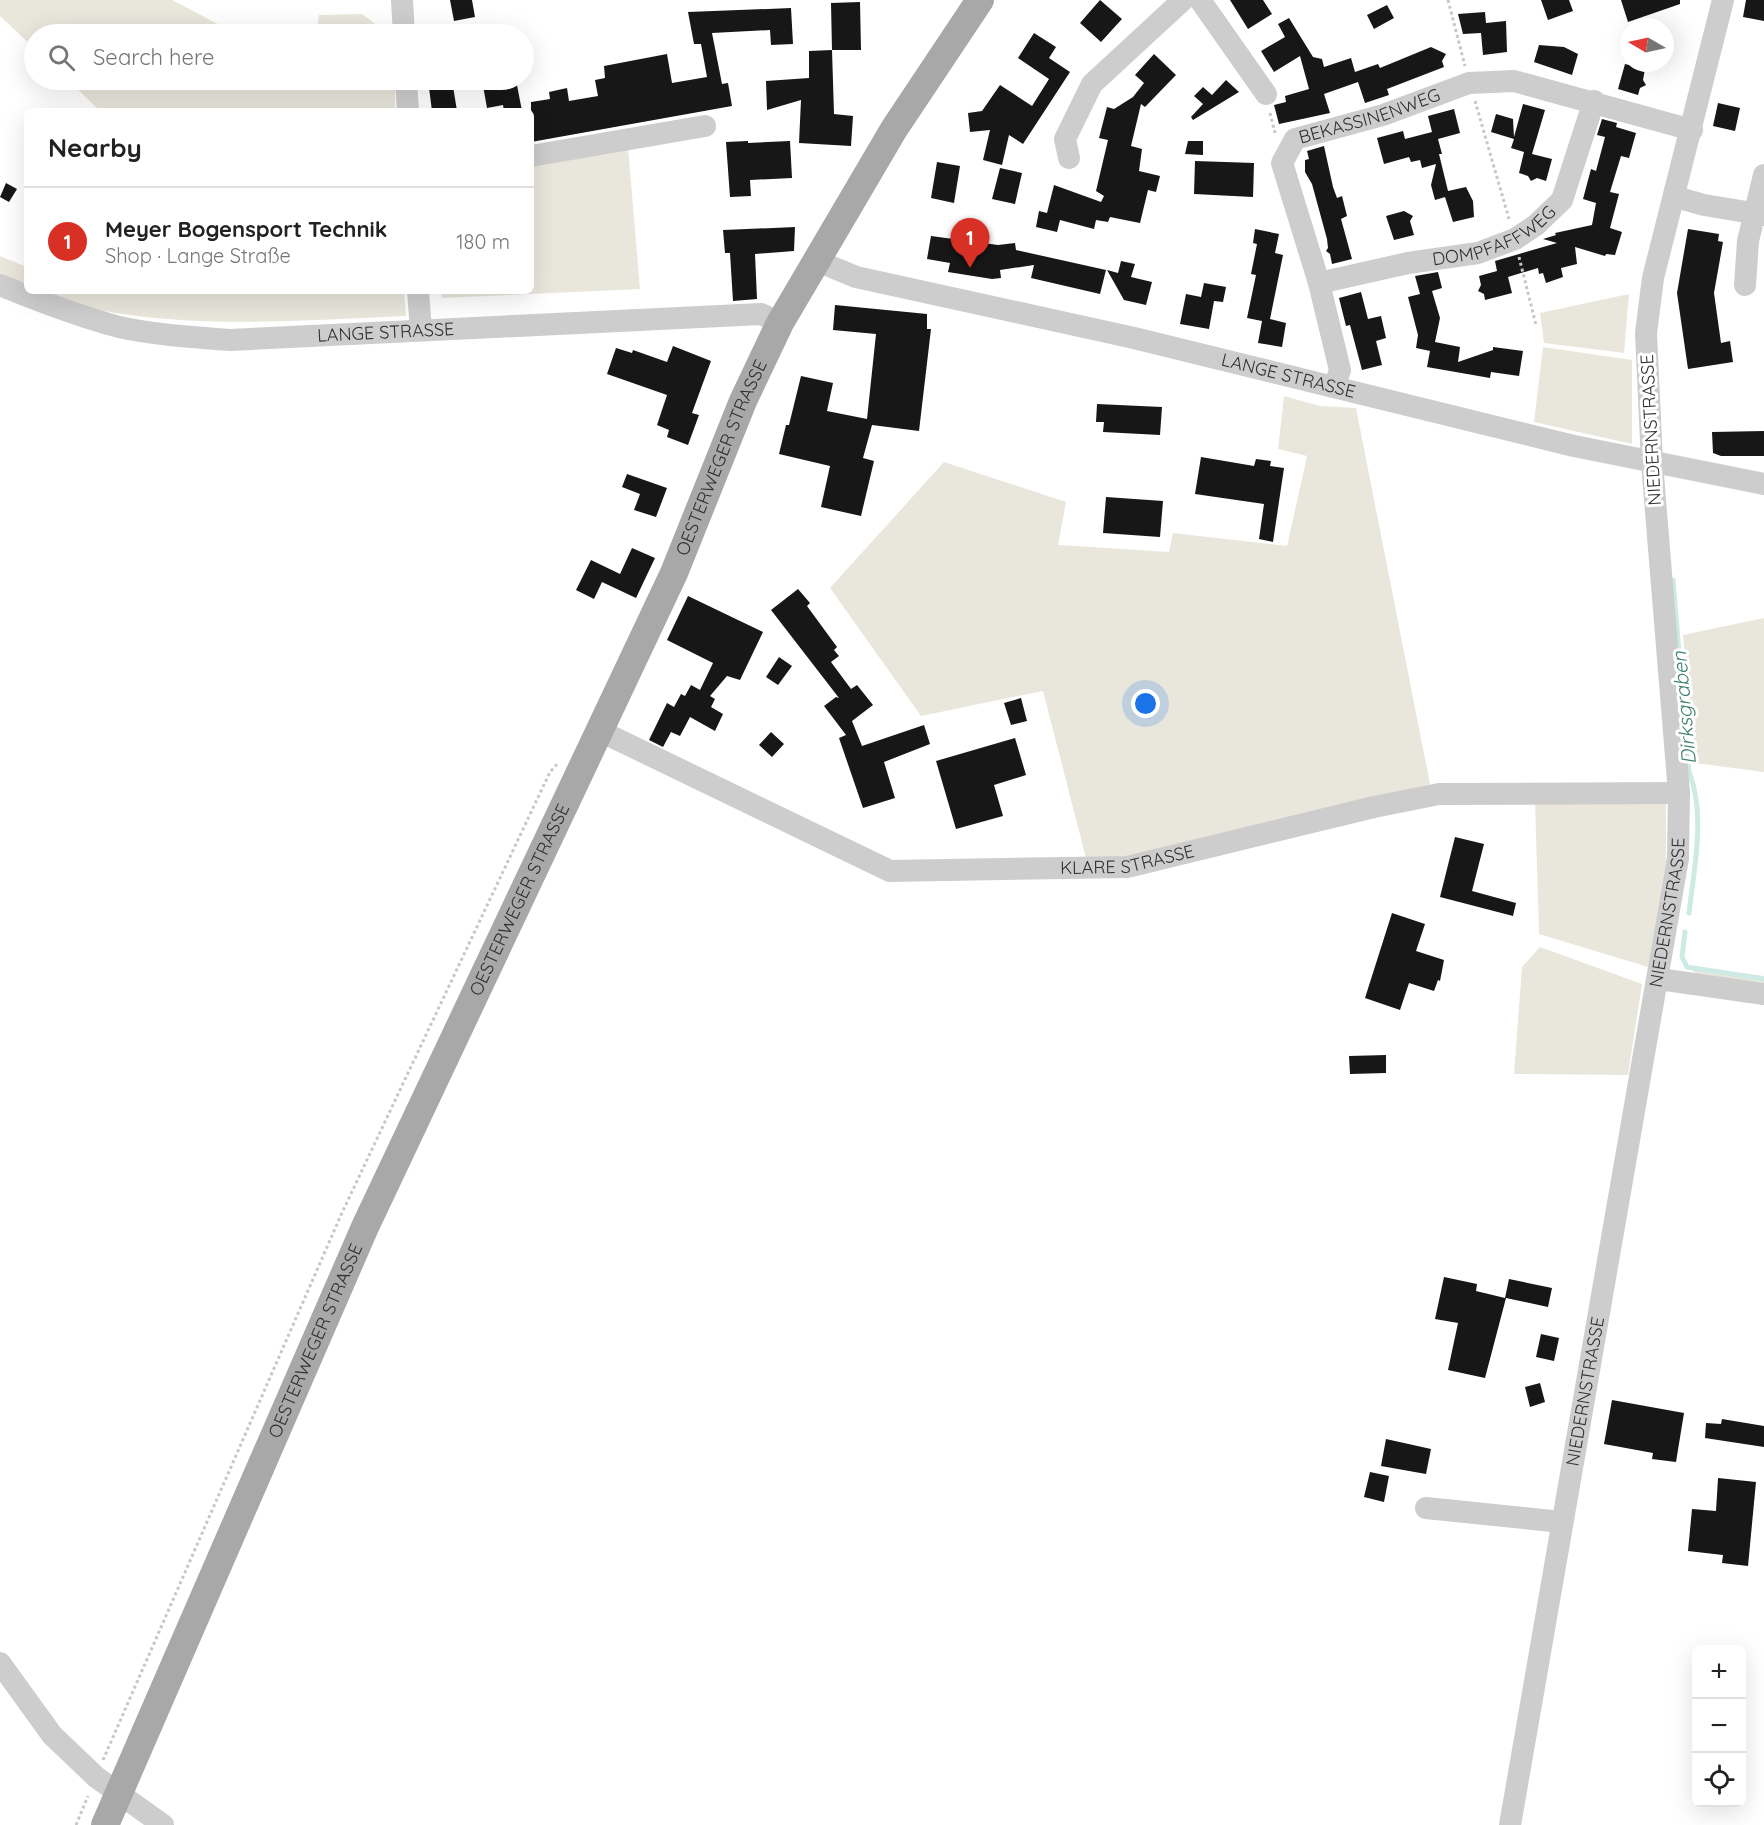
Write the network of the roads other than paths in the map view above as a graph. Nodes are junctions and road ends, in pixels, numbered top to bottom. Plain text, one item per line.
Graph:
1 (402, 0) edge
2 (1183, 0) edge
3 (1200, 0) edge
4 (1723, 0) edge
5 (976, 1) edge
6 (403, 24) edge
7 (407, 90) edge
8 (1266, 94) road end
9 (1594, 101) junction
10 (408, 108) edge
11 (705, 126) dead end
12 (1692, 130) junction
13 (534, 155) edge
14 (1069, 158) dead end
15 (1764, 175) edge
16 (1676, 197) junction
17 (1759, 214) edge
18 (815, 260) junction
19 (1319, 283) junction
20 (0, 285) edge
21 (1745, 285) dead end
22 (418, 294) edge
23 (780, 323) junction
24 (421, 330) junction
25 (1335, 385) junction
26 (1652, 463) junction
27 (1764, 484) edge
28 (600, 731) junction
29 (1679, 793) junction
30 (1127, 867) junction
31 (1166, 870) dead end
32 (1659, 979) junction
33 (1764, 994) edge
34 (1426, 1508) dead end
35 (1562, 1522) junction
36 (0, 1663) edge
37 (119, 1793) junction
38 (105, 1825) edge
39 (162, 1825) edge
40 (1510, 1825) edge

1 - 6 street
2 - 14 street
3 - 8 street
4 - 12 street, NIEDERNSTRASSE
5 - 18 main road, OESTERWEGER STRASSE
7 - 10 street
9 - 12 street, BEKASSINENWEG
9 - 19 street, DOMPFAFFWEG
9 - 19 street, BEKASSINENWEG
11 - 13 street
12 - 16 street, NIEDERNSTRASSE
15 - 17 street
16 - 17 street
16 - 26 street, NIEDERNSTRASSE
17 - 21 street
18 - 23 main road, OESTERWEGER STRASSE
18 - 25 street, LANGE STRASSE
19 - 25 street, BEKASSINENWEG
20 - 24 street, LANGE STRASSE
22 - 24 street
23 - 24 street, LANGE STRASSE
23 - 28 main road, OESTERWEGER STRASSE
25 - 26 street, LANGE STRASSE
26 - 27 street, LANGE STRASSE
26 - 29 street, NIEDERNSTRASSE
28 - 30 street, KLARE STRASSE
28 - 37 main road, OESTERWEGER STRASSE
29 - 30 street, KLARE STRASSE
29 - 32 street, NIEDERNSTRASSE
30 - 31 street
32 - 33 street
32 - 35 street, NIEDERNSTRASSE
34 - 35 street
35 - 40 street, NIEDERNSTRASSE
36 - 37 street
37 - 38 main road, OESTERWEGER STRASSE
37 - 39 street

